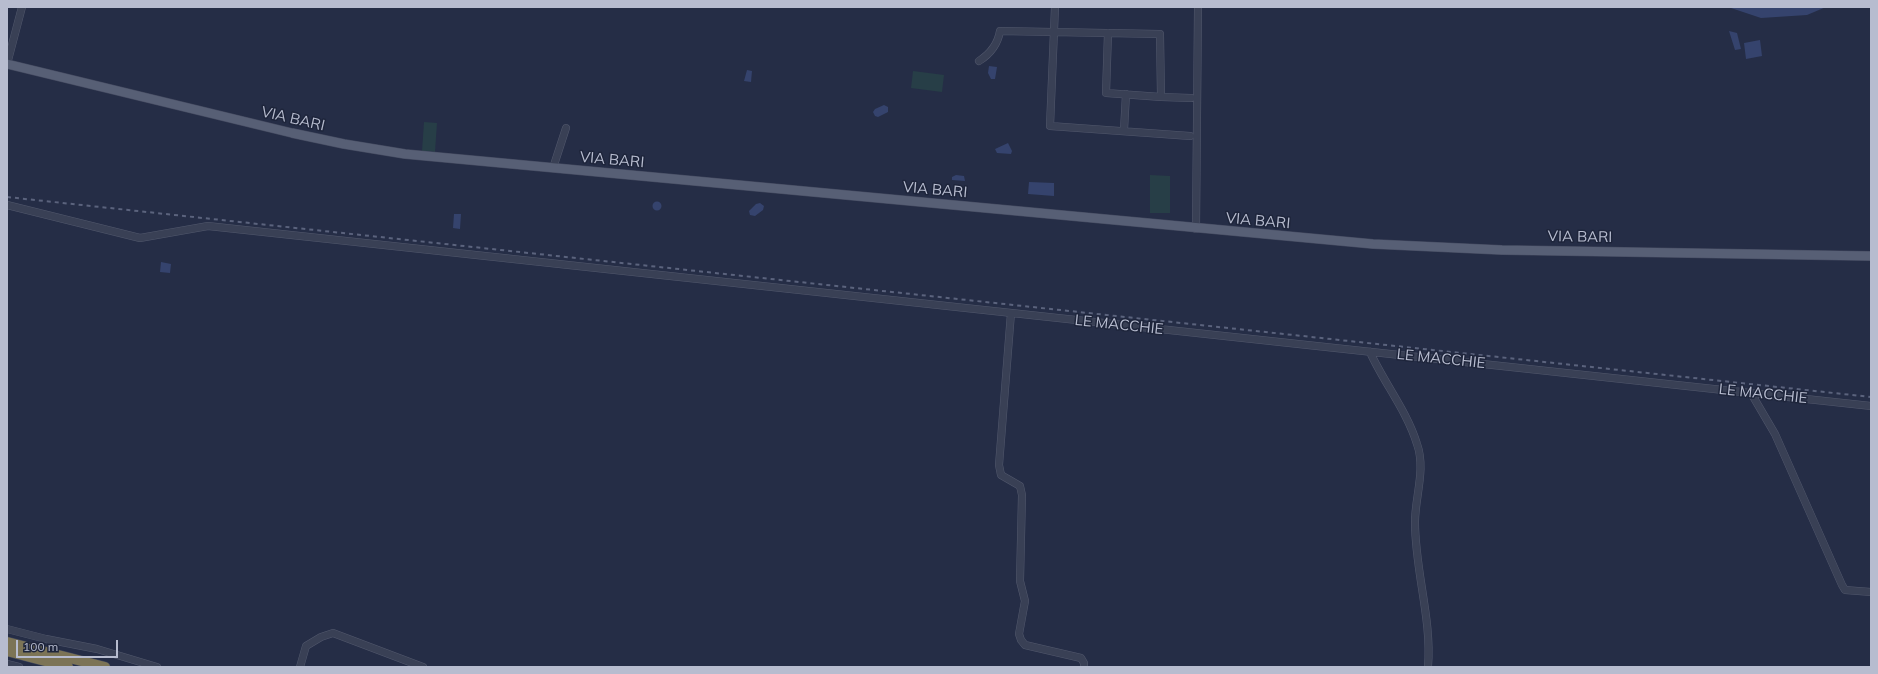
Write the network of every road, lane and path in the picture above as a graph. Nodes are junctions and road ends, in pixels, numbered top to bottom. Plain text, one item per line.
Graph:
1 (22, 7) edge
2 (1055, 7) edge
3 (1198, 7) edge
4 (1054, 32) junction
5 (1108, 33) junction
6 (979, 61) dead end
7 (7, 64) edge
8 (1126, 94) junction
9 (1161, 97) junction
10 (1191, 98) dead end
11 (566, 128) dead end
12 (1124, 130) junction
13 (1190, 136) dead end
14 (553, 168) junction
15 (7, 205) edge
16 (1196, 229) junction
17 (1871, 256) edge
18 (1011, 313) junction
19 (1370, 352) junction
20 (1751, 393) junction
21 (1871, 406) edge
22 (1871, 592) edge
23 (7, 629) edge
24 (7, 642) edge
25 (7, 652) edge
26 (7, 664) edge
27 (19, 667) edge
28 (68, 667) edge
29 (105, 667) edge
30 (157, 667) edge
31 (300, 667) edge
32 (423, 667) edge
33 (1084, 667) edge
34 (1428, 667) edge

1 - 7 street
2 - 4 street
3 - 16 street
4 - 5 street
4 - 6 street
4 - 12 street
5 - 8 street
5 - 9 street
7 - 14 main road, VIA BARI
8 - 9 street
8 - 12 street
9 - 10 street
11 - 14 street
12 - 13 street
14 - 16 main road, VIA BARI
15 - 18 street, LE MACCHIE
16 - 17 main road, VIA BARI
18 - 19 street, LE MACCHIE
18 - 33 street
19 - 20 street, LE MACCHIE
19 - 34 street
20 - 21 street, LE MACCHIE
20 - 22 street
23 - 30 street
24 - 29 highway
25 - 28 highway
26 - 27 street
31 - 32 street

